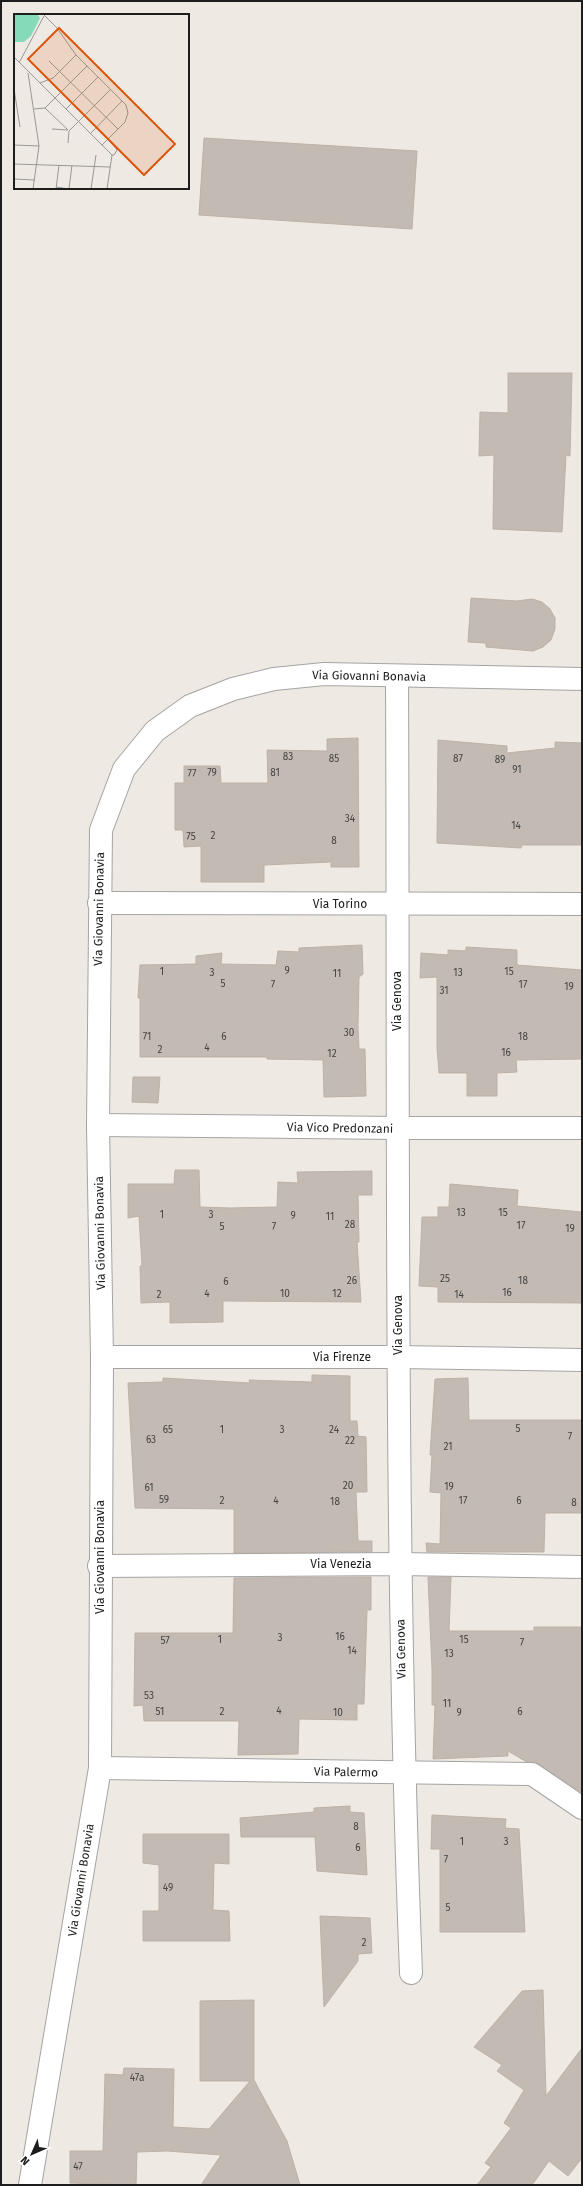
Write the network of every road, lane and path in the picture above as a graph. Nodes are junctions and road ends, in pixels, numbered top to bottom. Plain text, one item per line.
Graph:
1 (397, 677) junction
2 (582, 679) edge
3 (99, 903) junction
4 (397, 904) junction
5 (582, 904) edge
6 (98, 1125) junction
7 (397, 1128) junction
8 (582, 1128) edge
9 (102, 1356) junction
10 (398, 1357) junction
11 (582, 1360) edge
12 (400, 1564) junction
13 (100, 1566) junction
14 (582, 1567) edge
15 (100, 1768) junction
16 (403, 1773) junction
17 (582, 1808) edge
18 (411, 1973) dead end
19 (30, 2185) edge

1 - 2 street, Via Giovanni Bonavia
1 - 3 street, Via Giovanni Bonavia
1 - 4 street, Via Genova
3 - 4 street, Via Torino
3 - 6 street, Via Giovanni Bonavia
4 - 5 street, Via Torino
4 - 7 street, Via Genova
6 - 7 street, Via Vico Predonzani
6 - 9 street, Via Giovanni Bonavia
7 - 8 street, Via Vico Predonzani
7 - 10 street, Via Genova
9 - 10 street, Via Firenze
9 - 13 street, Via Giovanni Bonavia
10 - 11 street, Via Firenze
10 - 12 street, Via Genova
12 - 13 street, Via Venezia
12 - 14 street, Via Venezia
12 - 16 street, Via Genova
13 - 15 street, Via Giovanni Bonavia
15 - 16 street, Via Palermo
15 - 19 street, Via Giovanni Bonavia
16 - 17 street, Via Palermo
16 - 18 street, Via Genova

